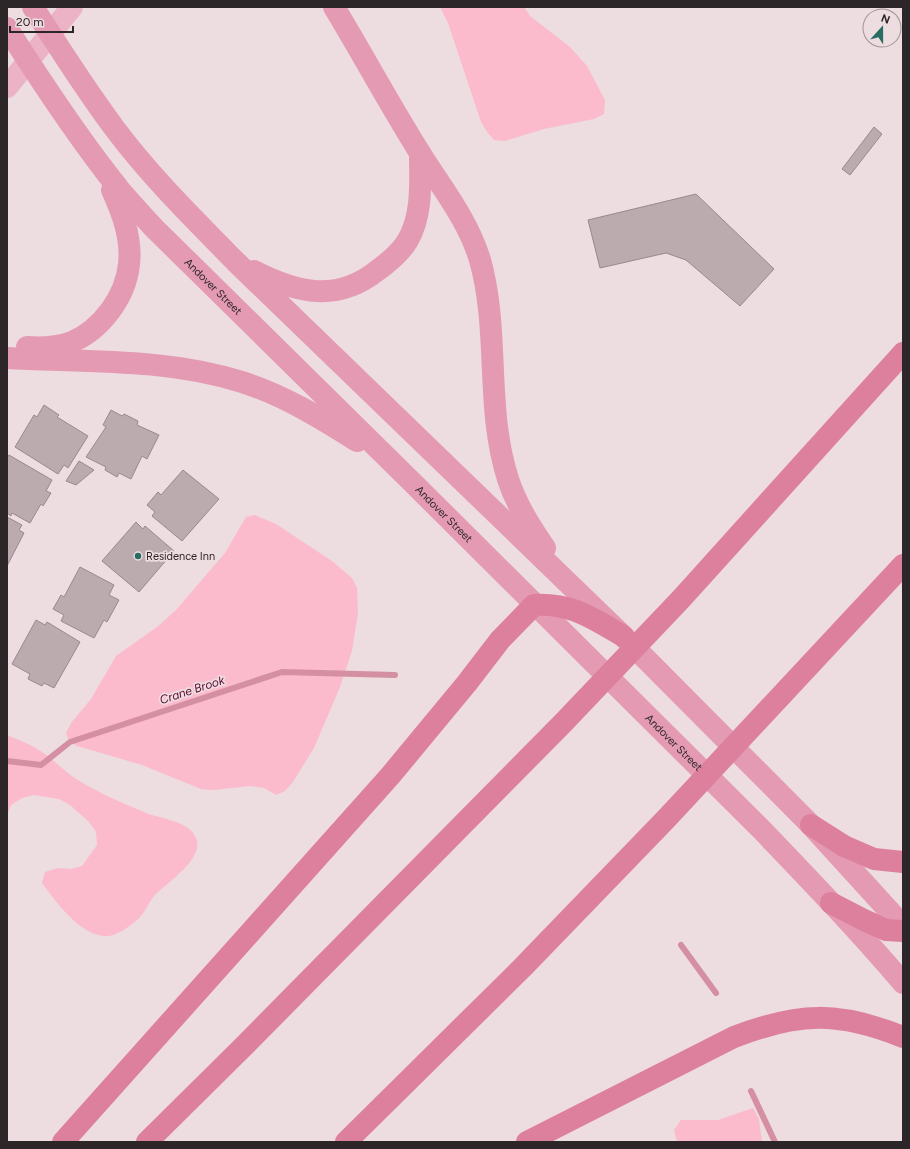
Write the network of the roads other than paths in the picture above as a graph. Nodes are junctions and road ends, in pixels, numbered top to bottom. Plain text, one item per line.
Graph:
1 (33, 7) edge
2 (72, 7) edge
3 (334, 7) edge
4 (7, 28) edge
5 (7, 87) edge
6 (87, 147) junction
7 (420, 153) junction
8 (236, 262) junction
9 (7, 346) edge
10 (903, 353) edge
11 (7, 358) edge
12 (414, 484) junction
13 (903, 565) edge
14 (574, 588) junction
15 (534, 604) junction
16 (623, 636) junction
17 (811, 825) junction
18 (903, 862) edge
19 (831, 903) junction
20 (903, 926) edge
21 (903, 931) edge
22 (903, 983) edge
23 (903, 1037) edge
24 (63, 1142) edge
25 (147, 1142) edge
26 (346, 1142) edge
27 (527, 1142) edge

1 - 8 highway
2 - 5 main road
3 - 7 highway
4 - 6 highway, Andover Street
6 - 9 highway
6 - 12 highway, Andover Street
7 - 8 highway
7 - 14 highway
8 - 14 highway
10 - 25 highway
11 - 12 highway
12 - 15 highway, Andover Street
13 - 26 highway
14 - 16 highway
15 - 16 highway
15 - 19 highway, Andover Street
15 - 24 highway
16 - 17 highway
17 - 18 highway
17 - 20 highway
19 - 21 highway
19 - 22 highway, Andover Street
23 - 27 highway

